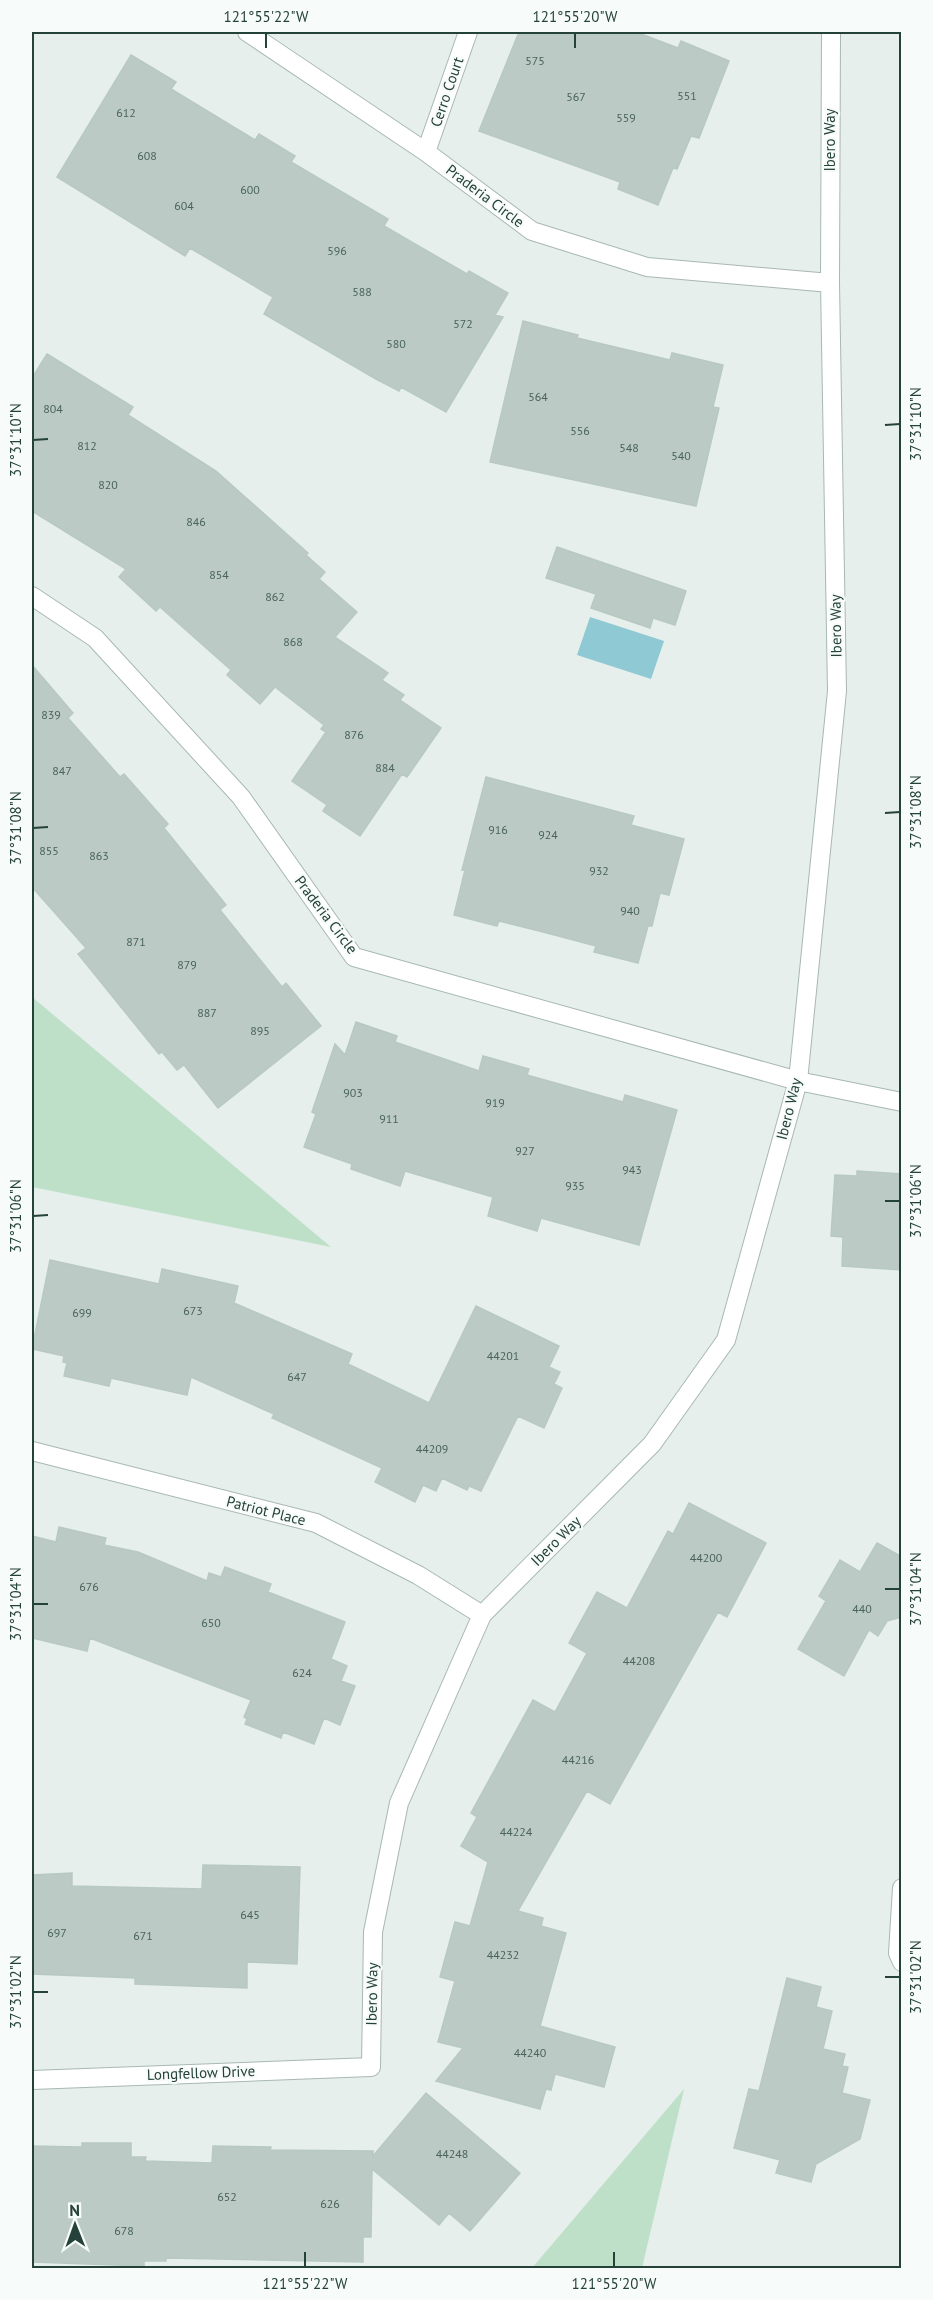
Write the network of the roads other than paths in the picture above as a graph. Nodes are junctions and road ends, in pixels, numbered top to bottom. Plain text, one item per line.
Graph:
1 (247, 32) edge
2 (468, 32) edge
3 (831, 32) edge
4 (426, 152) junction
5 (830, 283) junction
6 (32, 596) edge
7 (798, 1081) junction
8 (902, 1102) edge
9 (32, 1451) edge
10 (482, 1616) junction
11 (902, 1888) edge
12 (902, 1962) edge
13 (371, 2067) joint
14 (32, 2080) edge

1 - 4 street, Praderia Circle
2 - 4 street, Cerro Court
3 - 5 street, Ibero Way
4 - 5 street, Praderia Circle
5 - 7 street, Ibero Way
6 - 7 street, Praderia Circle
7 - 8 street, Praderia Circle
7 - 10 street, Ibero Way
9 - 10 street, Patriot Place
10 - 13 street, Ibero Way
11 - 12 street
13 - 14 street, Longfellow Drive

